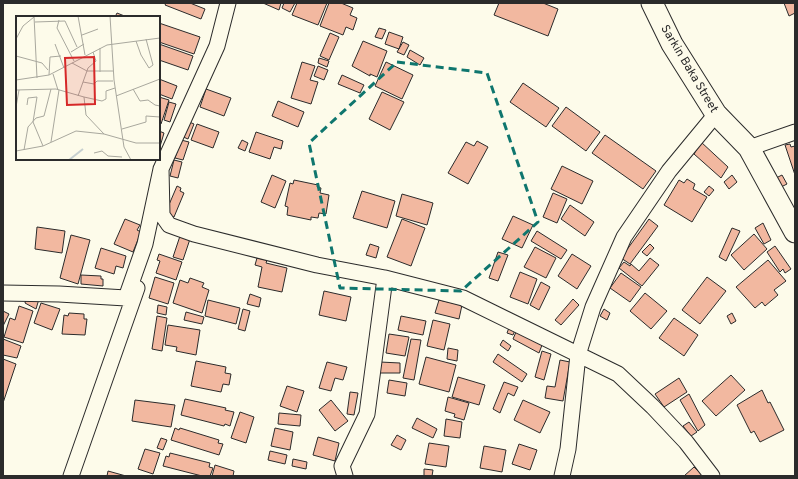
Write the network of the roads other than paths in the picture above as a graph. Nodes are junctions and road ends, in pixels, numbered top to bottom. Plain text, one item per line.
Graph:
1 (228, 3) edge
2 (652, 3) edge
3 (716, 114) junction
4 (795, 132) edge
5 (749, 148) junction
6 (161, 169) junction
7 (162, 215) junction
8 (795, 232) edge
9 (385, 278) junction
10 (3, 293) edge
11 (578, 355) junction
12 (71, 476) edge
13 (345, 476) edge
14 (562, 476) edge
15 (712, 476) edge

1 - 6 street
2 - 3 street, Sarkin Baka Street
3 - 5 street, Sarkin Baka Street
3 - 11 street
4 - 5 street
5 - 8 street, Sarkin Baka Street
6 - 7 street
6 - 10 street
7 - 9 street
7 - 12 street
9 - 11 street
9 - 13 street
11 - 14 street
11 - 15 street

